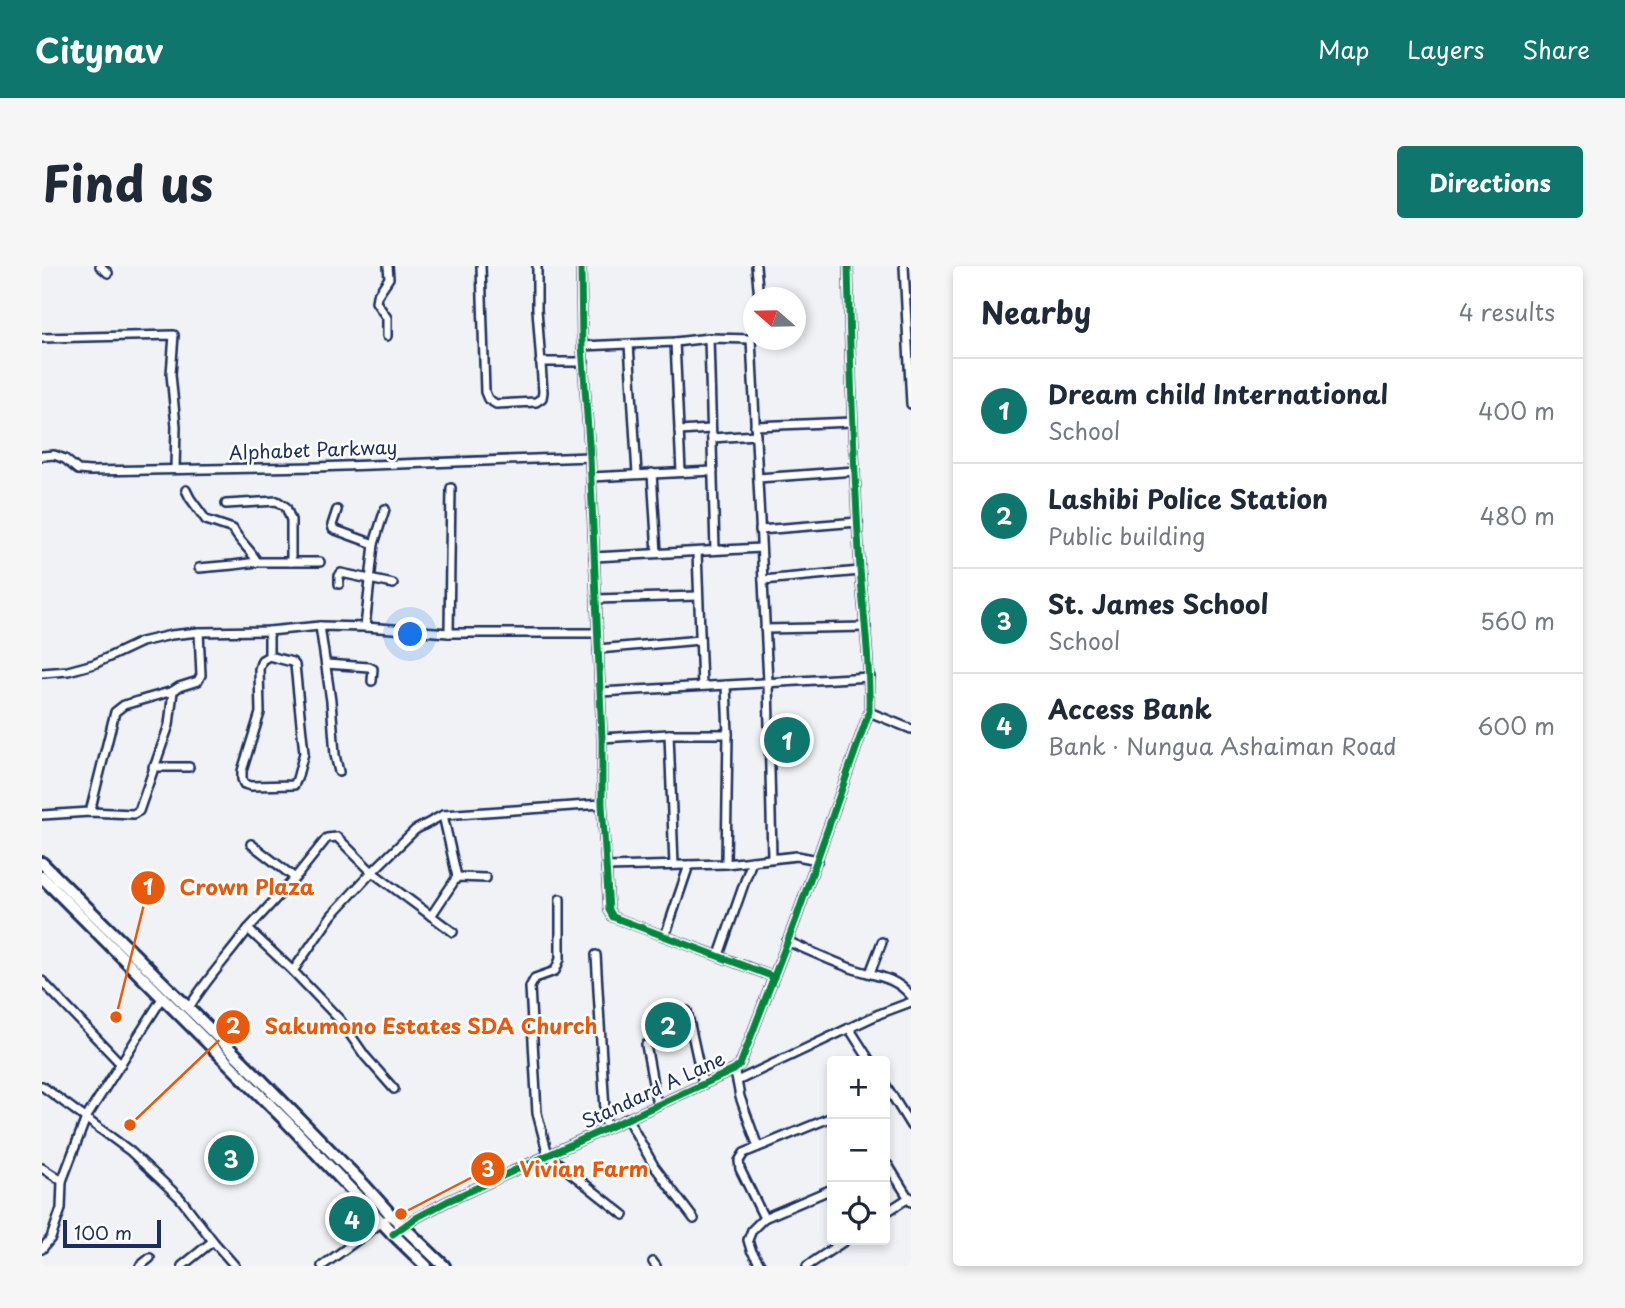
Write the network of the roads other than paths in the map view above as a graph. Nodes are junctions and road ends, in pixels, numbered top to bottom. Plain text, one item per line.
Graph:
1 (100, 266) edge
2 (388, 266) edge
3 (481, 266) edge
4 (537, 266) edge
5 (581, 266) edge
6 (756, 266) edge
7 (848, 266) edge
8 (904, 266) edge
9 (108, 273) dead end
10 (758, 287) edge
11 (387, 336) dead end
12 (743, 337) edge
13 (42, 338) edge
14 (709, 338) junction
15 (675, 342) junction
16 (629, 344) junction
17 (582, 346) junction
18 (753, 350) edge
19 (540, 362) junction
20 (583, 362) junction
21 (911, 404) edge
22 (852, 422) junction
23 (712, 429) junction
24 (679, 431) junction
25 (756, 431) junction
26 (712, 438) junction
27 (42, 456) edge
28 (590, 457) junction
29 (175, 469) junction
30 (713, 471) junction
31 (855, 471) junction
32 (681, 472) junction
33 (652, 473) junction
34 (637, 474) junction
35 (591, 477) junction
36 (758, 478) junction
37 (452, 488) dead end
38 (186, 491) dead end
39 (226, 504) dead end
40 (385, 509) dead end
41 (337, 510) dead end
42 (858, 522) junction
43 (760, 530) junction
44 (374, 544) junction
45 (761, 548) junction
46 (715, 550) junction
47 (697, 552) junction
48 (657, 553) junction
49 (594, 557) junction
50 (257, 562) junction
51 (291, 562) junction
52 (320, 562) dead end
53 (199, 568) dead end
54 (860, 571) junction
55 (370, 578) junction
56 (763, 580) junction
57 (339, 584) dead end
58 (393, 584) dead end
59 (698, 596) junction
60 (596, 599) junction
61 (320, 626) junction
62 (365, 627) junction
63 (866, 627) junction
64 (765, 629) junction
65 (269, 631) junction
66 (199, 632) junction
67 (449, 633) junction
68 (597, 634) junction
69 (700, 640) junction
70 (598, 649) junction
71 (269, 656) junction
72 (326, 664) junction
73 (42, 673) edge
74 (870, 677) junction
75 (372, 681) dead end
76 (768, 682) junction
77 (726, 685) junction
78 (702, 686) junction
79 (173, 691) junction
80 (600, 692) junction
81 (869, 712) junction
82 (911, 729) edge
83 (669, 734) junction
84 (728, 734) junction
85 (602, 738) junction
86 (153, 767) junction
87 (189, 767) dead end
88 (339, 772) dead end
89 (602, 804) junction
90 (90, 812) junction
91 (42, 815) edge
92 (443, 815) junction
93 (251, 844) dead end
94 (772, 858) junction
95 (818, 860) junction
96 (752, 861) junction
97 (42, 863) edge
98 (726, 864) junction
99 (674, 865) junction
100 (690, 865) junction
101 (606, 867) junction
102 (372, 872) junction
103 (42, 877) edge
104 (457, 877) junction
105 (295, 878) junction
106 (486, 878) dead end
107 (561, 899) dead end
108 (431, 916) junction
109 (248, 929) junction
110 (453, 932) dead end
111 (665, 936) junction
112 (787, 941) junction
113 (882, 942) dead end
114 (596, 955) dead end
115 (719, 955) junction
116 (293, 971) junction
117 (870, 973) junction
118 (774, 977) junction
119 (42, 981) edge
120 (911, 996) edge
121 (163, 997) junction
122 (911, 1002) edge
123 (189, 1008) junction
124 (687, 1012) dead end
125 (849, 1028) junction
126 (646, 1045) dead end
127 (867, 1056) edge
128 (121, 1064) junction
129 (734, 1070) junction
130 (737, 1081) junction
131 (703, 1084) junction
132 (42, 1086) edge
133 (394, 1089) dead end
134 (890, 1098) edge
135 (657, 1105) junction
136 (86, 1118) junction
137 (627, 1118) junction
138 (827, 1119) edge
139 (911, 1126) edge
140 (606, 1128) junction
141 (758, 1147) junction
142 (548, 1155) junction
143 (42, 1168) edge
144 (890, 1170) edge
145 (62, 1181) junction
146 (827, 1191) edge
147 (910, 1199) edge
148 (890, 1210) edge
149 (624, 1215) dead end
150 (764, 1218) junction
151 (386, 1219) junction
152 (694, 1219) dead end
153 (398, 1230) junction
154 (213, 1241) junction
155 (838, 1245) edge
156 (42, 1250) edge
157 (150, 1258) dead end
158 (141, 1266) edge
159 (182, 1266) edge
160 (235, 1266) edge
161 (322, 1266) edge
162 (426, 1266) edge
163 (444, 1266) edge
164 (761, 1266) edge
165 (807, 1266) edge

1 - 9 street
2 - 11 street
3 - 19 street
4 - 19 street
5 - 17 street
6 - 10 street
7 - 22 street, Standard A Lane
8 - 21 street
12 - 14 street
13 - 29 street
14 - 15 street
14 - 23 street
15 - 16 street
15 - 24 street
16 - 17 street
16 - 34 street
17 - 20 street
18 - 25 street
19 - 20 street
20 - 28 street
22 - 25 street
22 - 31 street, Standard A Lane
23 - 24 street
23 - 26 street
24 - 32 street
25 - 26 street
25 - 36 street
26 - 30 street
27 - 29 street, Alphabet Parkway
28 - 29 street, Alphabet Parkway
28 - 35 street
30 - 32 street
30 - 46 street
31 - 36 street
31 - 42 street, Standard A Lane
32 - 33 street
33 - 34 street
33 - 48 street
34 - 35 street
35 - 49 street
36 - 43 street
37 - 67 street
38 - 50 street
39 - 51 street
40 - 44 street
41 - 44 street
42 - 43 street
42 - 54 street, Standard A Lane
43 - 45 street
44 - 55 street
45 - 46 street
45 - 56 street
46 - 47 street
47 - 48 street
47 - 59 street
48 - 49 street
49 - 60 street
50 - 51 street
50 - 53 street
51 - 52 street
54 - 56 street
54 - 63 street, Standard A Lane
55 - 57 street
55 - 58 street
55 - 62 street
56 - 64 street
59 - 60 street
59 - 69 street
60 - 68 street
61 - 62 street
61 - 65 street
61 - 72 street
62 - 67 street
63 - 64 street
63 - 74 street, Standard A Lane
64 - 76 street
65 - 66 street
65 - 71 street
66 - 73 street
66 - 79 street
67 - 68 street
68 - 70 street
69 - 70 street
69 - 78 street
70 - 80 street
71 - 71 street
72 - 75 street
72 - 88 street
74 - 76 street
74 - 81 street, Standard A Lane
76 - 77 street
76 - 94 street
77 - 78 street
77 - 84 street
78 - 80 street
79 - 86 street
79 - 90 street
80 - 85 street
81 - 82 street
81 - 95 street, Standard A Lane
83 - 84 street
83 - 85 street
83 - 99 street
84 - 98 street
85 - 89 street
86 - 87 street
86 - 90 street
89 - 92 street
89 - 101 street
90 - 91 street
92 - 102 street
92 - 104 street
93 - 105 street
94 - 95 street
94 - 96 street
95 - 112 street, Standard A Lane
96 - 98 street
96 - 115 street
97 - 123 main road
98 - 100 street
99 - 100 street
99 - 101 street
100 - 111 street
101 - 111 street
102 - 105 street
102 - 108 street
102 - 116 street
103 - 121 main road
104 - 106 street
104 - 108 street
105 - 109 street
107 - 142 street
108 - 110 street
109 - 116 street
109 - 123 street
111 - 115 street
112 - 117 street
112 - 118 street, Standard A Lane
113 - 117 street
114 - 140 street
115 - 118 street
116 - 133 street
117 - 120 street
118 - 129 street, Standard A Lane
119 - 128 street
121 - 128 street
121 - 151 main road
122 - 125 street
123 - 151 main road
124 - 131 street
125 - 127 street
125 - 130 street
126 - 135 street
128 - 136 street
129 - 130 street
129 - 131 street, Standard A Lane
130 - 141 street
131 - 135 street, Standard A Lane
132 - 136 street
134 - 139 street
135 - 137 street, Standard A Lane
136 - 145 street
136 - 154 street
137 - 140 street, Standard A Lane
137 - 152 street
138 - 141 street
140 - 142 street, Standard A Lane
141 - 150 street
142 - 149 street
142 - 153 street, Standard A Lane
143 - 145 street
144 - 147 street
145 - 156 street
146 - 150 street
147 - 148 street
150 - 164 street
151 - 153 main road
151 - 161 street
153 - 162 main road
153 - 163 main road
154 - 159 street
154 - 160 street
155 - 165 street
157 - 158 street

